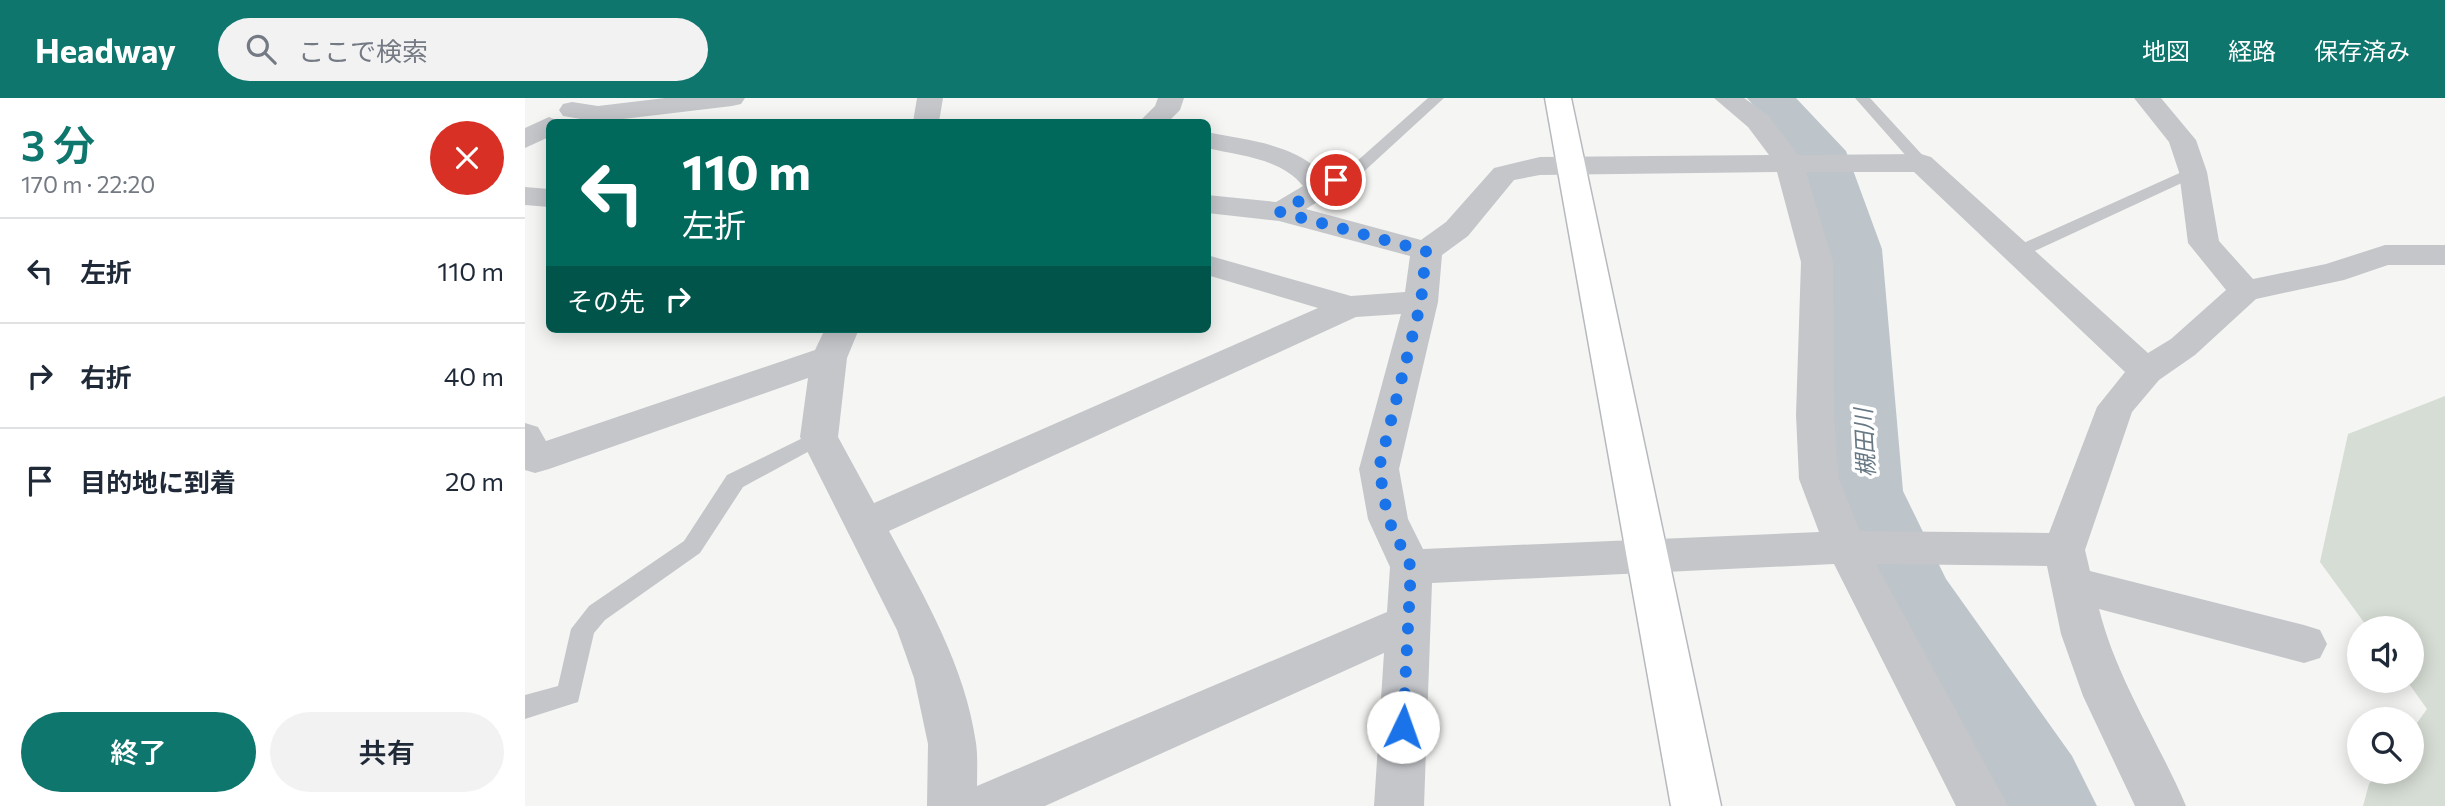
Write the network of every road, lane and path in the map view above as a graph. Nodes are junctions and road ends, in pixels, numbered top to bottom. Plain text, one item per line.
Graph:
1 (732, 98) edge
2 (930, 98) edge
3 (1171, 98) edge
4 (1437, 98) edge
5 (1727, 98) edge
6 (1862, 98) edge
7 (2147, 98) edge
8 (1563, 99) edge
9 (566, 114) edge
10 (926, 119) edge
11 (1156, 119) edge
12 (546, 127) edge
13 (525, 141) edge
14 (1211, 141) edge
15 (1814, 163) junction
16 (1921, 163) junction
17 (1574, 165) junction
18 (2193, 172) junction
19 (1319, 188) junction
20 (525, 196) edge
21 (546, 198) edge
22 (1211, 204) edge
23 (1280, 212) junction
24 (1426, 251) junction
25 (2016, 253) junction
26 (2445, 255) edge
27 (1211, 266) edge
28 (2245, 291) junction
29 (1421, 302) junction
30 (1350, 307) junction
31 (836, 343) edge
32 (2146, 371) junction
33 (819, 437) junction
34 (525, 438) edge
35 (865, 524) junction
36 (1850, 548) junction
37 (1648, 557) junction
38 (1411, 567) junction
39 (2069, 568) junction
40 (1409, 622) junction
41 (2304, 644) dead end
42 (525, 707) edge
43 (952, 806) edge
44 (989, 806) edge
45 (1399, 806) edge
46 (1696, 806) edge
47 (1983, 806) edge
48 (2161, 806) edge

1 - 9 street
2 - 10 street
3 - 11 street
4 - 19 lane
5 - 15 street
6 - 16 lane
7 - 18 street
8 - 17 street
12 - 13 street
14 - 19 street
15 - 16 street
15 - 17 street
15 - 36 street
16 - 25 street
17 - 24 street
17 - 37 street
18 - 25 lane
18 - 28 street
19 - 23 street
20 - 21 street
22 - 23 street
23 - 24 street
24 - 29 street
25 - 32 street
26 - 28 street
27 - 30 street
28 - 32 street
29 - 30 street
29 - 38 street
30 - 35 street
31 - 33 street
31 - 34 street
32 - 39 street
33 - 35 street
33 - 42 lane
35 - 43 street
36 - 37 street
36 - 39 street
36 - 47 street
37 - 38 street
37 - 46 street
38 - 40 street
39 - 41 street
39 - 48 street
40 - 44 street
40 - 45 street

